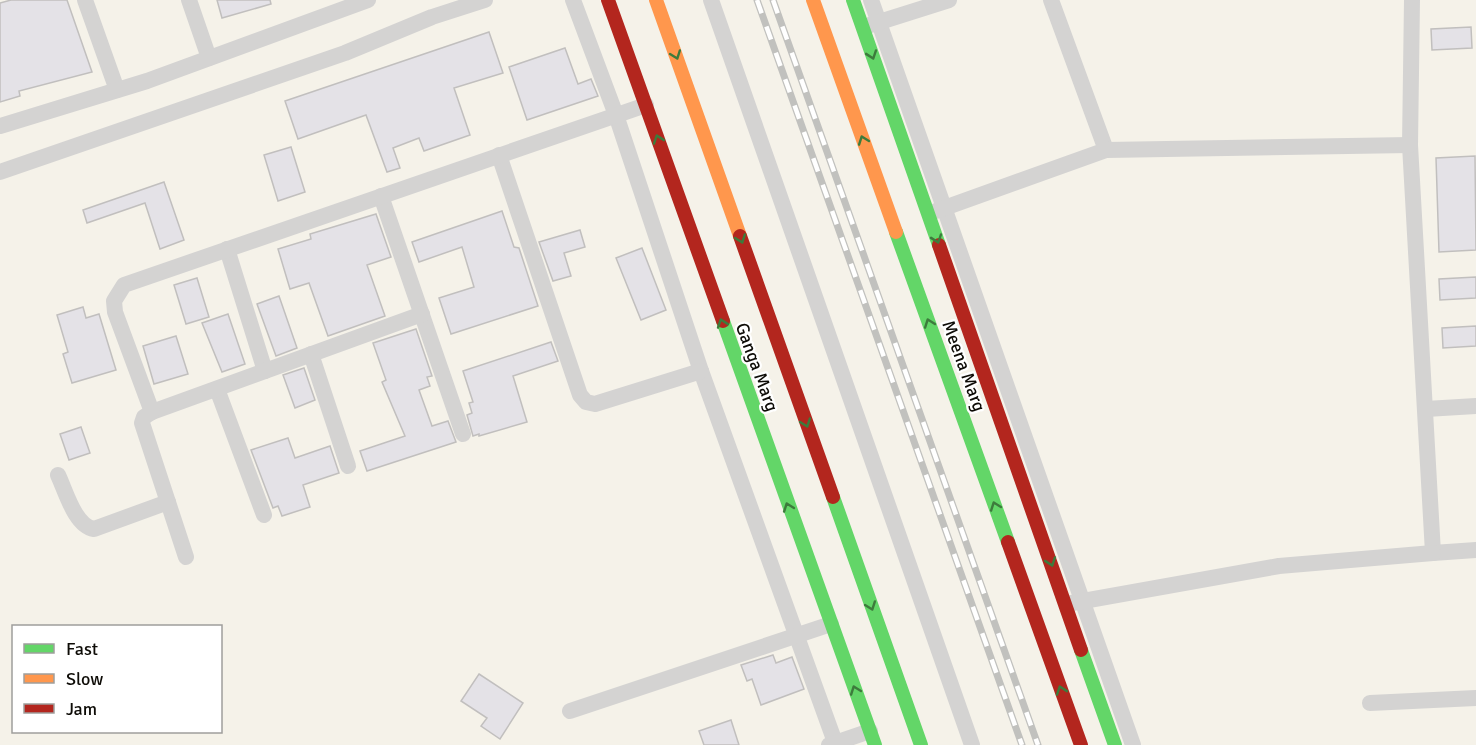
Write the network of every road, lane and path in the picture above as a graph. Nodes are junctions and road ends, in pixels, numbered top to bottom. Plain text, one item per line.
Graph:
1 (86, 0) edge
2 (189, 0) edge
3 (368, 0) edge
4 (573, 0) edge
5 (609, 0) edge
6 (656, 0) edge
7 (711, 0) edge
8 (813, 0) edge
9 (853, 0) edge
10 (871, 0) edge
11 (949, 0) edge
12 (1051, 0) edge
13 (1412, 0) edge
14 (481, 1) edge
15 (879, 22) junction
16 (863, 27) junction
17 (827, 39) junction
18 (209, 58) junction
19 (117, 90) junction
20 (646, 105) junction
21 (616, 115) junction
22 (0, 126) edge
23 (1410, 145) junction
24 (1107, 150) junction
25 (499, 155) junction
26 (0, 172) edge
27 (381, 196) junction
28 (945, 208) junction
29 (911, 221) junction
30 (227, 249) junction
31 (422, 314) junction
32 (311, 354) junction
33 (700, 370) junction
34 (265, 371) junction
35 (217, 389) junction
36 (1476, 406) edge
37 (1426, 409) junction
38 (152, 412) junction
39 (463, 434) dead end
40 (348, 466) dead end
41 (58, 475) dead end
42 (168, 502) junction
43 (264, 514) dead end
44 (1476, 550) edge
45 (1433, 553) junction
46 (186, 557) dead end
47 (1083, 601) junction
48 (1066, 604) junction
49 (831, 624) junction
50 (796, 636) junction
51 (1476, 698) edge
52 (1370, 703) dead end
53 (570, 711) dead end
54 (872, 738) edge
55 (833, 744) edge
56 (921, 745) edge
57 (972, 745) edge
58 (1081, 745) edge
59 (1115, 745) edge
60 (1133, 745) edge

1 - 19 street
2 - 18 street
3 - 18 street
4 - 21 street
5 - 20 street, Ganga Marg
6 -> 56 street, Ganga Marg
7 - 57 street
8 - 17 street, Meena Marg
9 - 16 street, Meena Marg
10 - 15 street
11 - 15 street
12 - 24 street
13 - 23 street
14 - 26 street
15 - 16 street
15 - 28 street
16 - 17 street
16 -> 29 street, Meena Marg
29 -> 17 street, Meena Marg
18 - 19 street
19 - 22 street
20 - 21 street
49 -> 20 street, Ganga Marg
21 - 25 street
21 - 33 street
23 - 24 street
23 - 37 street
24 - 28 street
25 - 27 street
25 - 33 street
27 - 30 street
27 - 31 street
28 - 29 street
28 - 47 street
29 -> 48 street, Meena Marg
58 -> 29 street, Meena Marg
30 - 34 street
30 - 38 street
31 - 32 street
31 - 39 street
32 - 34 street
32 - 40 street
33 - 50 street
34 - 35 street
35 - 38 street
35 - 43 street
36 - 37 street
37 - 45 street
38 - 42 street
41 - 42 street
42 - 46 street
44 - 45 street
45 - 47 street
47 - 48 street
47 - 60 street
48 - 59 street, Meena Marg
49 - 50 street
54 -> 49 street, Ganga Marg
50 - 53 street
50 - 55 street
51 - 52 street
54 - 55 street

